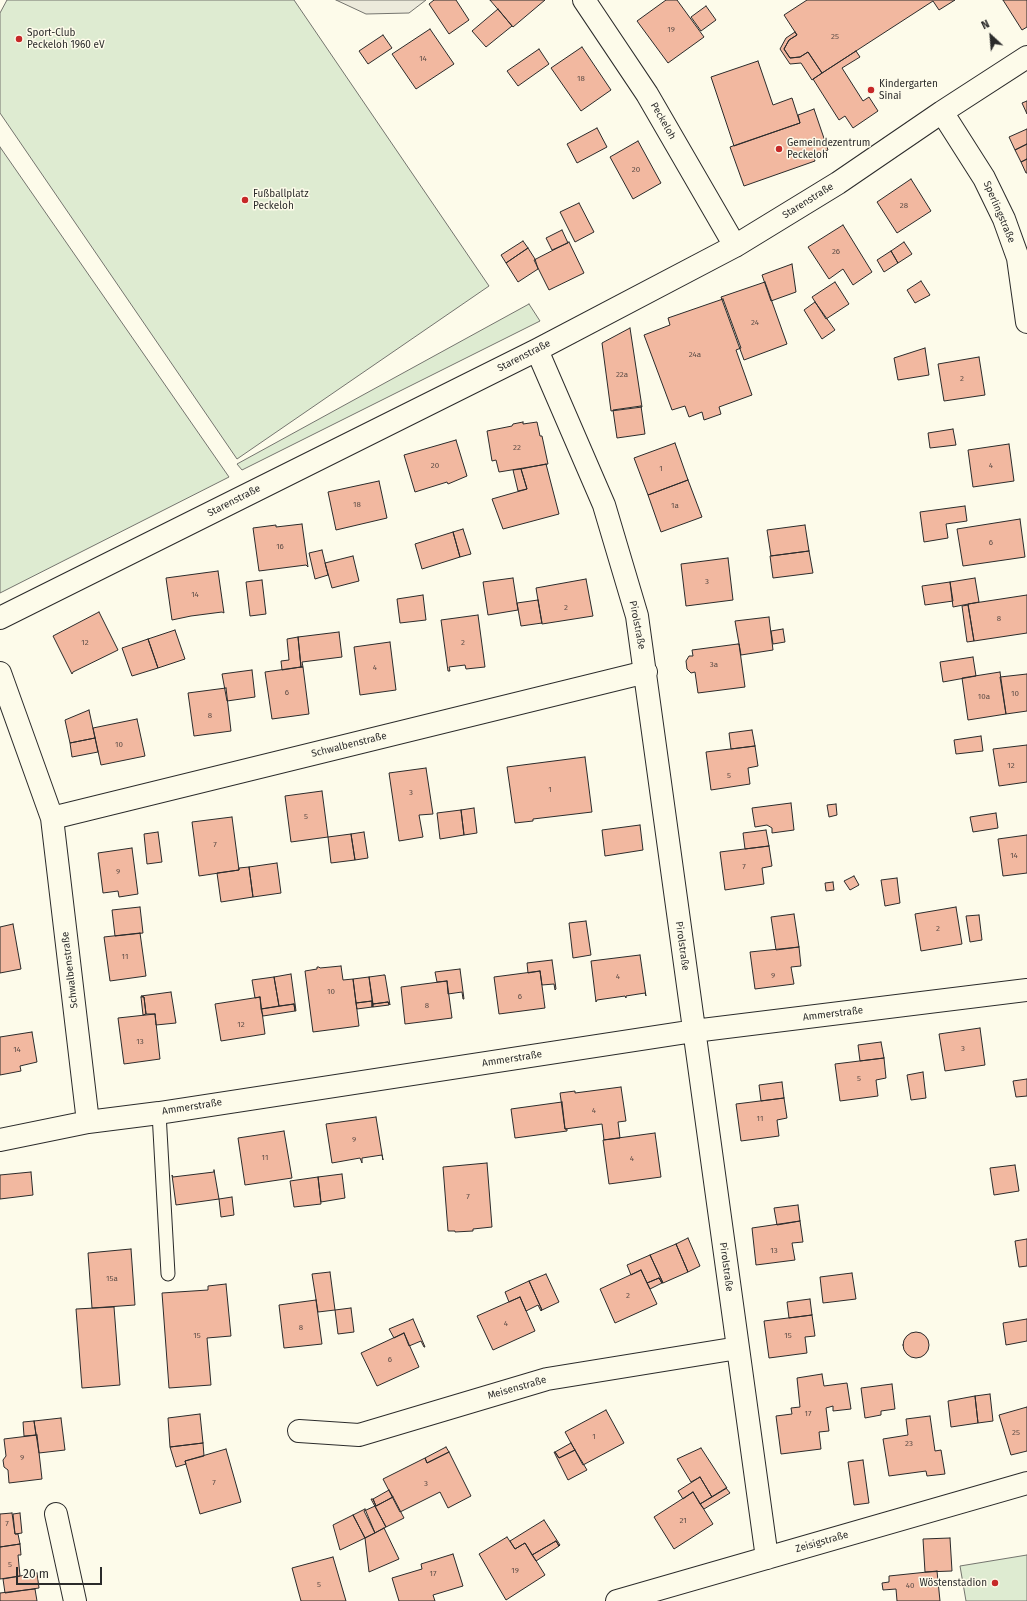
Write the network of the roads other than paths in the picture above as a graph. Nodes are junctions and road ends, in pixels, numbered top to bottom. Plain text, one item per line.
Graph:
1 (584, 0) edge
2 (1027, 57) edge
3 (942, 112) junction
4 (735, 246) junction
5 (1027, 322) edge
6 (537, 350) junction
7 (0, 618) edge
8 (646, 672) junction
9 (0, 673) edge
10 (52, 818) junction
11 (1027, 990) edge
12 (694, 1031) junction
13 (159, 1113) junction
14 (88, 1122) junction
15 (0, 1140) edge
16 (168, 1274) dead end
17 (738, 1348) junction
18 (299, 1431) dead end
19 (1027, 1483) edge
20 (56, 1514) dead end
21 (767, 1558) junction
22 (75, 1601) edge
23 (617, 1601) edge

1 - 4 street, Peckeloh
2 - 3 street, Starenstraße
3 - 4 street, Starenstraße
3 - 5 street, Sperlingstraße
4 - 6 street, Starenstraße
6 - 7 street, Starenstraße
6 - 8 street, Pirolstraße
8 - 10 street, Schwalbenstraße
8 - 12 street, Pirolstraße
9 - 10 street, Schwalbenstraße
10 - 14 street, Schwalbenstraße
11 - 12 street, Ammerstraße
12 - 13 street, Ammerstraße
12 - 17 street, Pirolstraße
13 - 14 street, Ammerstraße
13 - 16 lane
14 - 15 street, Ammerstraße
17 - 18 street, Meisenstraße
17 - 21 street, Pirolstraße
19 - 21 street, Zeisigstraße
20 - 22 street
21 - 23 street, Zeisigstraße

